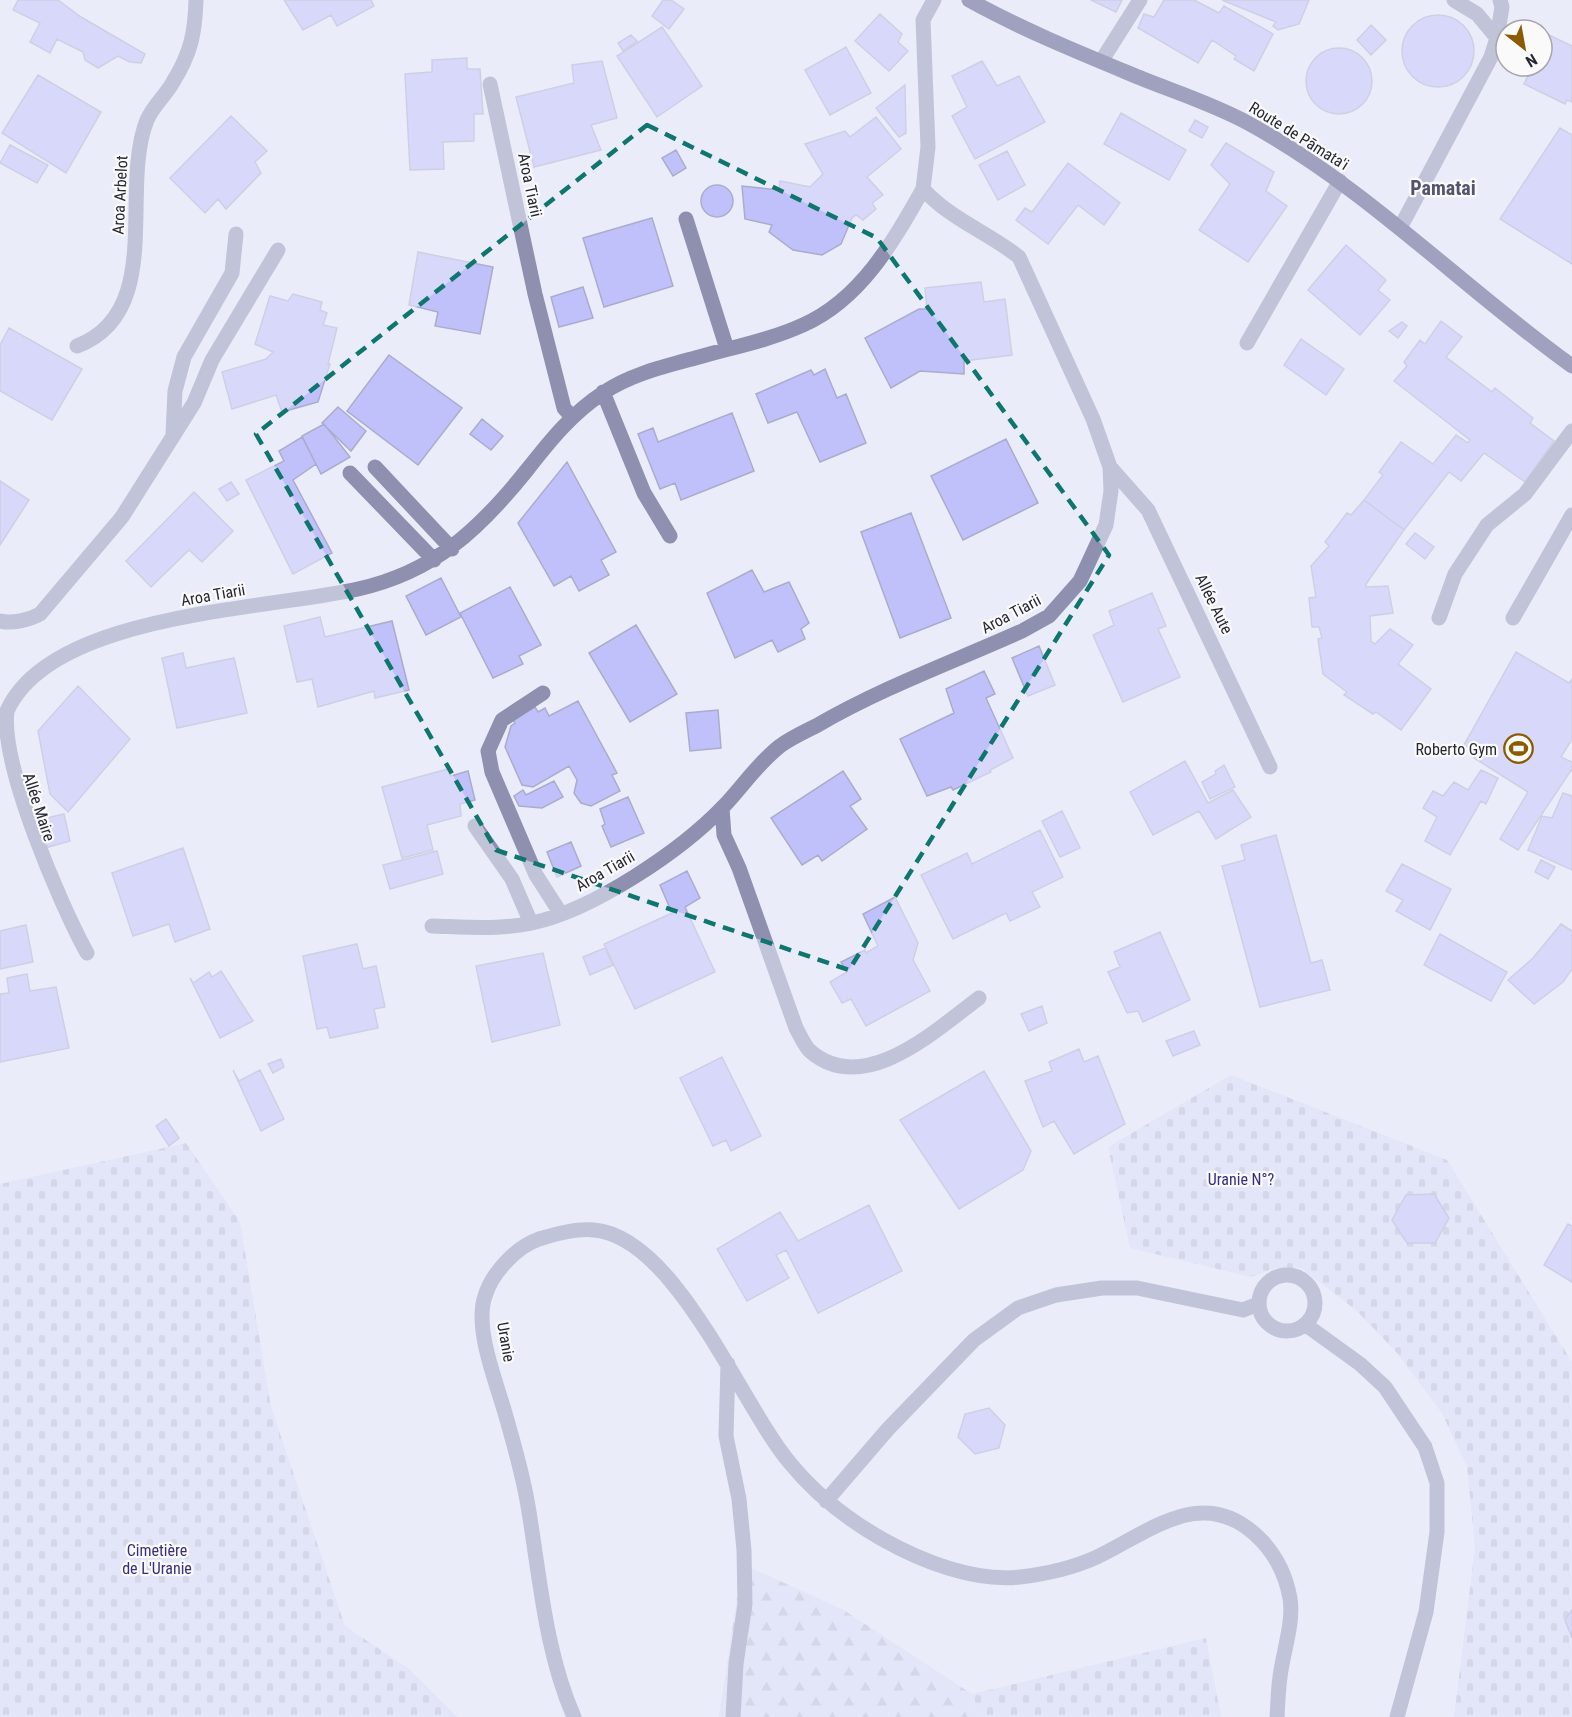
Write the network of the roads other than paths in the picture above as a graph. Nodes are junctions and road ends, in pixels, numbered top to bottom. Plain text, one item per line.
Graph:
1 (196, 0) edge
2 (934, 0) edge
3 (969, 0) edge
4 (1140, 0) edge
5 (1454, 0) edge
6 (1500, 0) edge
7 (1500, 18) edge
8 (1494, 34) edge
9 (1494, 48) edge
10 (1102, 60) junction
11 (490, 84) dead end
12 (1340, 182) junction
13 (923, 189) junction
14 (686, 219) dead end
15 (1400, 228) junction
16 (236, 234) dead end
17 (278, 250) dead end
18 (1247, 343) dead end
19 (77, 346) dead end
20 (727, 349) junction
21 (1572, 366) edge
22 (603, 392) junction
23 (572, 417) junction
24 (1572, 431) edge
25 (173, 437) junction
26 (1110, 466) junction
27 (375, 467) dead end
28 (350, 473) dead end
29 (1572, 515) edge
30 (670, 536) dead end
31 (452, 549) junction
32 (434, 560) junction
33 (1439, 618) dead end
34 (1513, 618) dead end
35 (0, 621) edge
36 (39, 673) joint
37 (543, 693) dead end
38 (1269, 767) dead end
39 (722, 808) junction
40 (475, 826) dead end
41 (561, 914) junction
42 (531, 923) junction
43 (432, 926) dead end
44 (87, 953) dead end
45 (979, 998) dead end
46 (1258, 1304) junction
47 (1306, 1325) junction
48 (728, 1364) junction
49 (826, 1501) junction
50 (574, 1717) edge
51 (733, 1717) edge
52 (1277, 1717) edge
53 (1397, 1717) edge

1 - 19 street, Aroa Arbelot
2 - 13 street, Aroa Tiarii
3 - 10 main road, Route de Pāmata'i
4 - 10 street
5 - 8 street
6 - 7 street
9 - 15 street
10 - 12 main road, Route de Pāmata'i
11 - 23 street, Aroa Tiarii
12 - 15 main road, Route de Pāmata'i
12 - 18 street
13 - 20 street, Aroa Tiarii
13 - 26 street, Aroa Tiarii
14 - 20 street
15 - 21 main road, Route de Pāmata'i
16 - 25 street
17 - 25 street
20 - 22 street, Aroa Tiarii
22 - 23 street, Aroa Tiarii
22 - 30 street
23 - 31 street, Aroa Tiarii
24 - 33 street
25 - 35 street
26 - 38 street, Allée Aute
26 - 39 street, Aroa Tiarii
27 - 31 street
28 - 32 street
29 - 34 street
31 - 32 street, Aroa Tiarii
32 - 36 street, Aroa Tiarii
36 - 44 street, Allée Maire
37 - 41 street
39 - 41 street, Aroa Tiarii
39 - 45 street
40 - 42 street
41 - 42 street, Aroa Tiarii
42 - 43 street, Aroa Tiarii
46 - 47 street
46 - 47 street
46 - 49 street
47 - 53 street
48 - 49 street, Uranie
48 - 50 street, Uranie
48 - 51 street
49 - 52 street, Uranie

